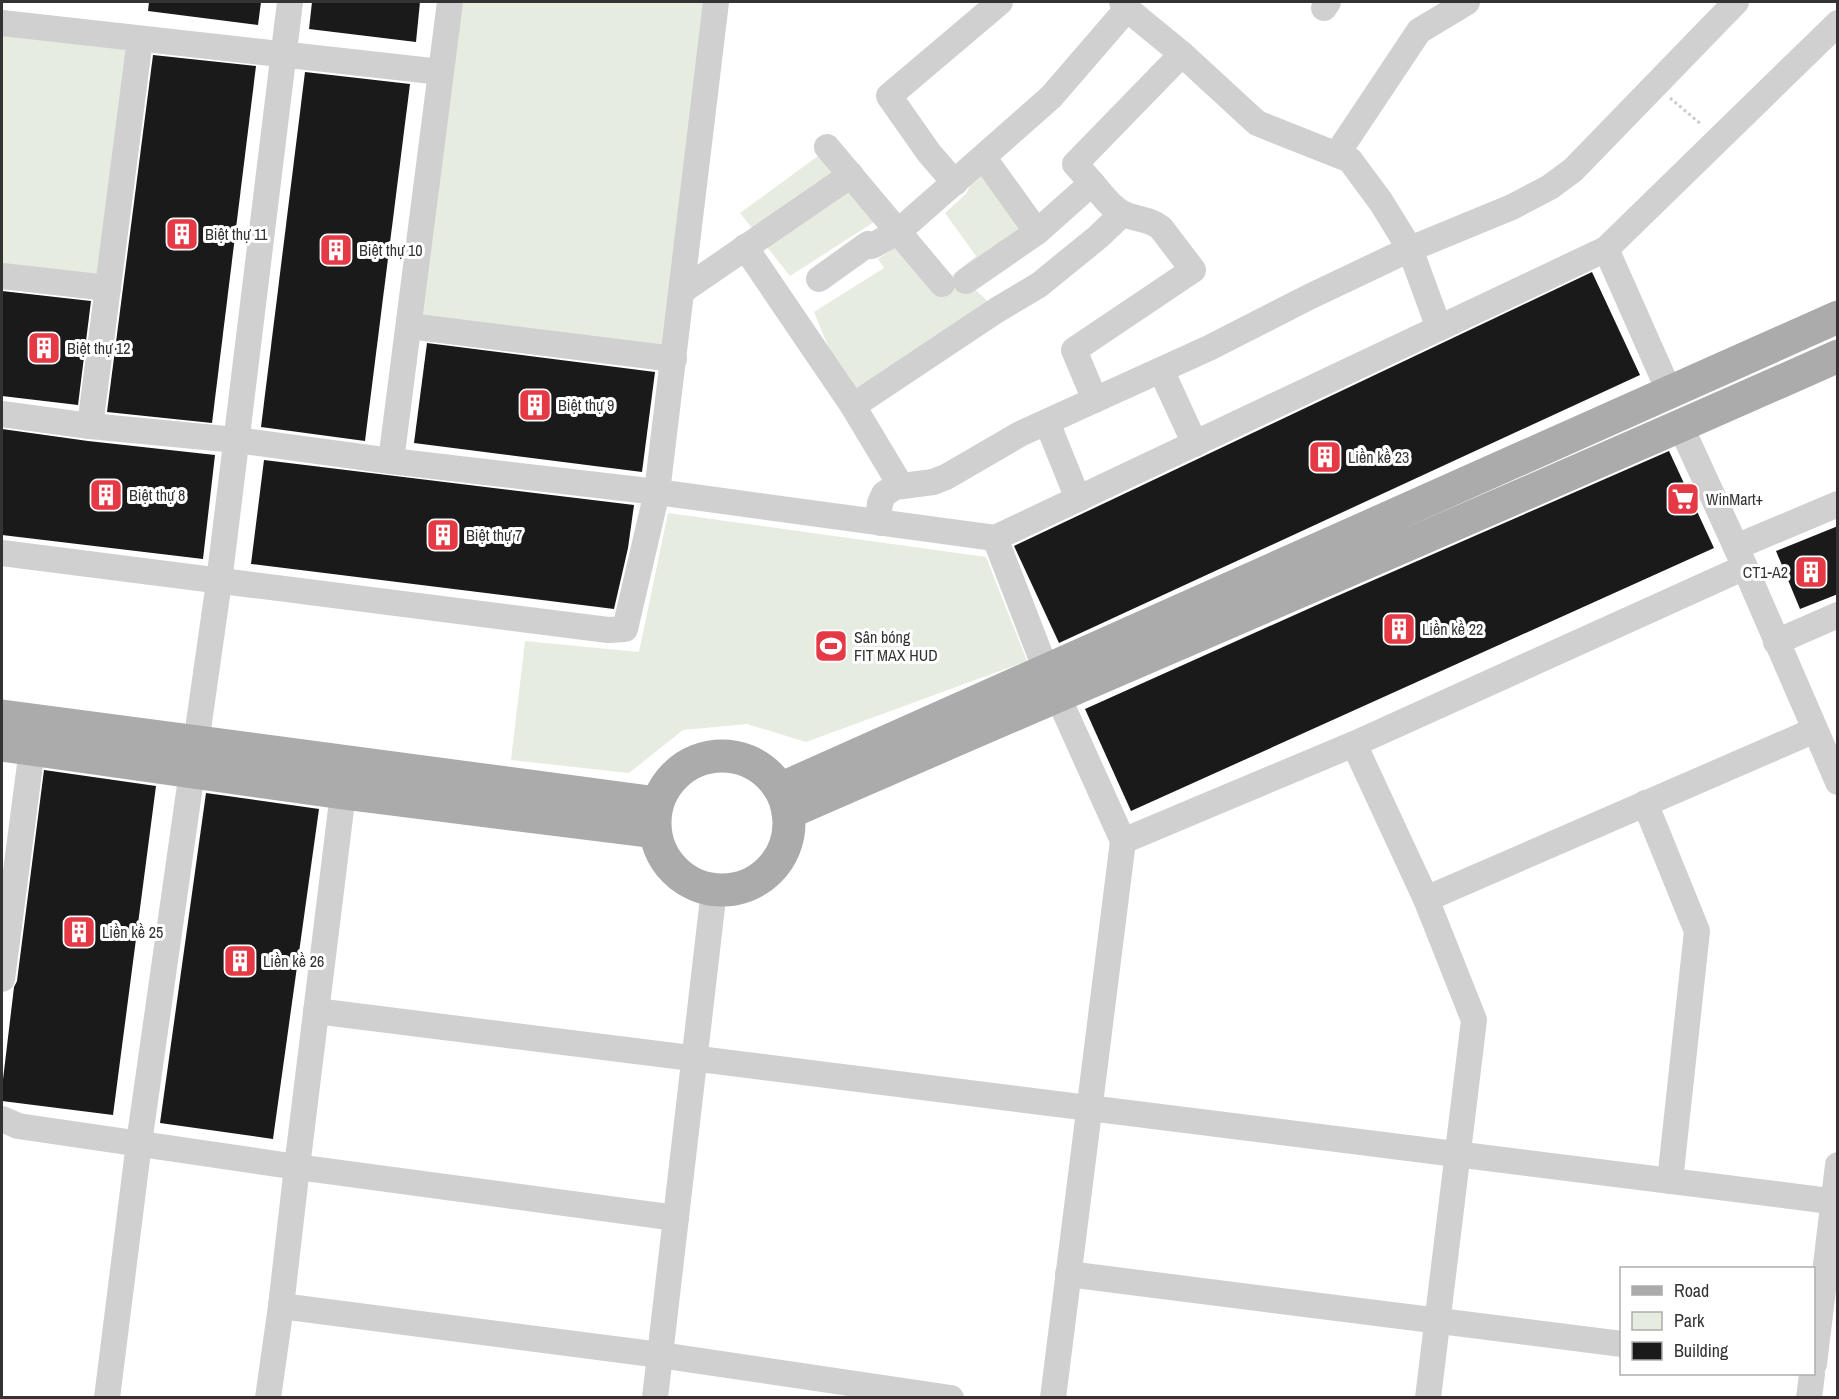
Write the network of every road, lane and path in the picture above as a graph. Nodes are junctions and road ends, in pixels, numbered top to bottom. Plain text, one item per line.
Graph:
1 (290, 2) edge
2 (450, 2) edge
3 (716, 2) edge
4 (1000, 2) edge
5 (1467, 2) edge
6 (1736, 2) edge
7 (1125, 5) edge
8 (2, 23) edge
9 (1838, 23) edge
10 (140, 39) junction
11 (283, 54) junction
12 (1182, 54) junction
13 (441, 72) junction
14 (1655, 85) junction
15 (1719, 139) junction
16 (827, 147) dead end
17 (1337, 154) junction
18 (984, 158) junction
19 (851, 175) junction
20 (955, 183) junction
21 (1092, 183) junction
22 (1122, 213) junction
23 (898, 231) junction
24 (1037, 232) junction
25 (745, 247) junction
26 (1410, 249) junction
27 (1606, 249) junction
28 (2, 276) edge
29 (819, 279) dead end
30 (108, 288) junction
31 (682, 291) junction
32 (1838, 317) edge
33 (409, 326) junction
34 (1439, 328) junction
35 (1838, 356) edge
36 (674, 359) junction
37 (1161, 370) junction
38 (1669, 391) junction
39 (1095, 400) junction
40 (853, 406) junction
41 (2, 414) edge
42 (1047, 422) junction
43 (90, 426) junction
44 (1681, 427) junction
45 (236, 440) junction
46 (1195, 444) junction
47 (391, 461) junction
48 (901, 486) junction
49 (657, 492) junction
50 (1078, 499) junction
51 (1838, 504) edge
52 (881, 523) junction
53 (995, 538) junction
54 (2, 553) edge
55 (1740, 557) junction
56 (219, 582) junction
57 (1838, 615) edge
58 (1776, 642) junction
59 (1052, 682) junction
60 (2, 716) edge
61 (1815, 730) junction
62 (1354, 744) junction
63 (17, 747) edge
64 (194, 757) junction
65 (1838, 782) edge
66 (343, 793) junction
67 (784, 801) junction
68 (1645, 803) junction
69 (656, 818) junction
70 (1123, 841) junction
71 (714, 890) junction
72 (1426, 899) junction
73 (2, 979) edge
74 (316, 1011) junction
75 (693, 1058) junction
76 (1089, 1108) junction
77 (2, 1119) edge
78 (139, 1143) junction
79 (1458, 1154) junction
80 (1838, 1166) edge
81 (297, 1167) junction
82 (1670, 1181) junction
83 (1835, 1202) edge
84 (676, 1218) junction
85 (1068, 1274) junction
86 (281, 1306) junction
87 (1438, 1320) junction
88 (1620, 1344) edge
89 (660, 1355) junction
90 (1815, 1356) edge
91 (1812, 1375) edge
92 (107, 1398) edge
93 (268, 1398) edge
94 (655, 1398) edge
95 (951, 1398) edge
96 (1053, 1398) edge
97 (1428, 1398) edge
98 (1809, 1398) edge

1 - 11 street
2 - 13 street
3 - 31 street
4 - 20 street
5 - 17 street
6 - 14 street
7 - 12 street
7 - 18 street
8 - 10 street
9 - 15 street
10 - 11 street
10 - 30 street
11 - 13 street
11 - 45 street
12 - 17 street
12 - 21 street
13 - 33 street
14 - 15 path
14 - 26 street
15 - 27 street
16 - 19 street
17 - 26 street
18 - 20 street
18 - 24 street
19 - 23 street
19 - 25 street
20 - 23 street
21 - 22 street
21 - 24 street
22 - 39 street
22 - 40 street
23 - 24 street
23 - 29 street
25 - 31 street
25 - 40 street
26 - 34 street
26 - 37 street
27 - 34 street
27 - 38 street
28 - 30 street
30 - 43 street
31 - 36 street
32 - 38 main road
33 - 36 street
33 - 47 street
34 - 46 street
35 - 44 main road
36 - 49 street
37 - 39 street
37 - 46 street
38 - 44 main road
38 - 59 main road
39 - 42 street
40 - 48 street
41 - 43 street
42 - 48 street
42 - 50 street
43 - 45 street
44 - 55 street
44 - 59 main road
45 - 47 street
45 - 56 street
46 - 50 street
47 - 49 street
48 - 52 street
49 - 52 street
49 - 56 street
50 - 53 street
51 - 55 street
52 - 53 street
53 - 59 street
54 - 56 street
55 - 58 street
55 - 62 street
56 - 64 street
57 - 58 street
58 - 61 street
59 - 67 main road
59 - 70 street
60 - 64 main road
61 - 65 street
61 - 68 street
62 - 70 street
62 - 72 street
63 - 64 main road
63 - 73 street
64 - 66 main road
64 - 69 main road
64 - 78 street
66 - 69 main road
66 - 74 street
67 - 69 main road
67 - 71 main road
68 - 72 street
68 - 82 street
69 - 71 main road
70 - 76 street
71 - 75 street
72 - 79 street
74 - 75 street
74 - 81 street
75 - 76 street
75 - 84 street
76 - 79 street
76 - 85 street
77 - 78 street
78 - 81 street
78 - 92 street
79 - 82 street
79 - 87 street
80 - 83 street
81 - 84 street
81 - 86 street
82 - 83 street
83 - 90 street
84 - 89 street
85 - 87 street
85 - 96 street
86 - 89 street
86 - 93 street
87 - 88 street
87 - 97 street
89 - 94 street
89 - 95 street
91 - 98 street

